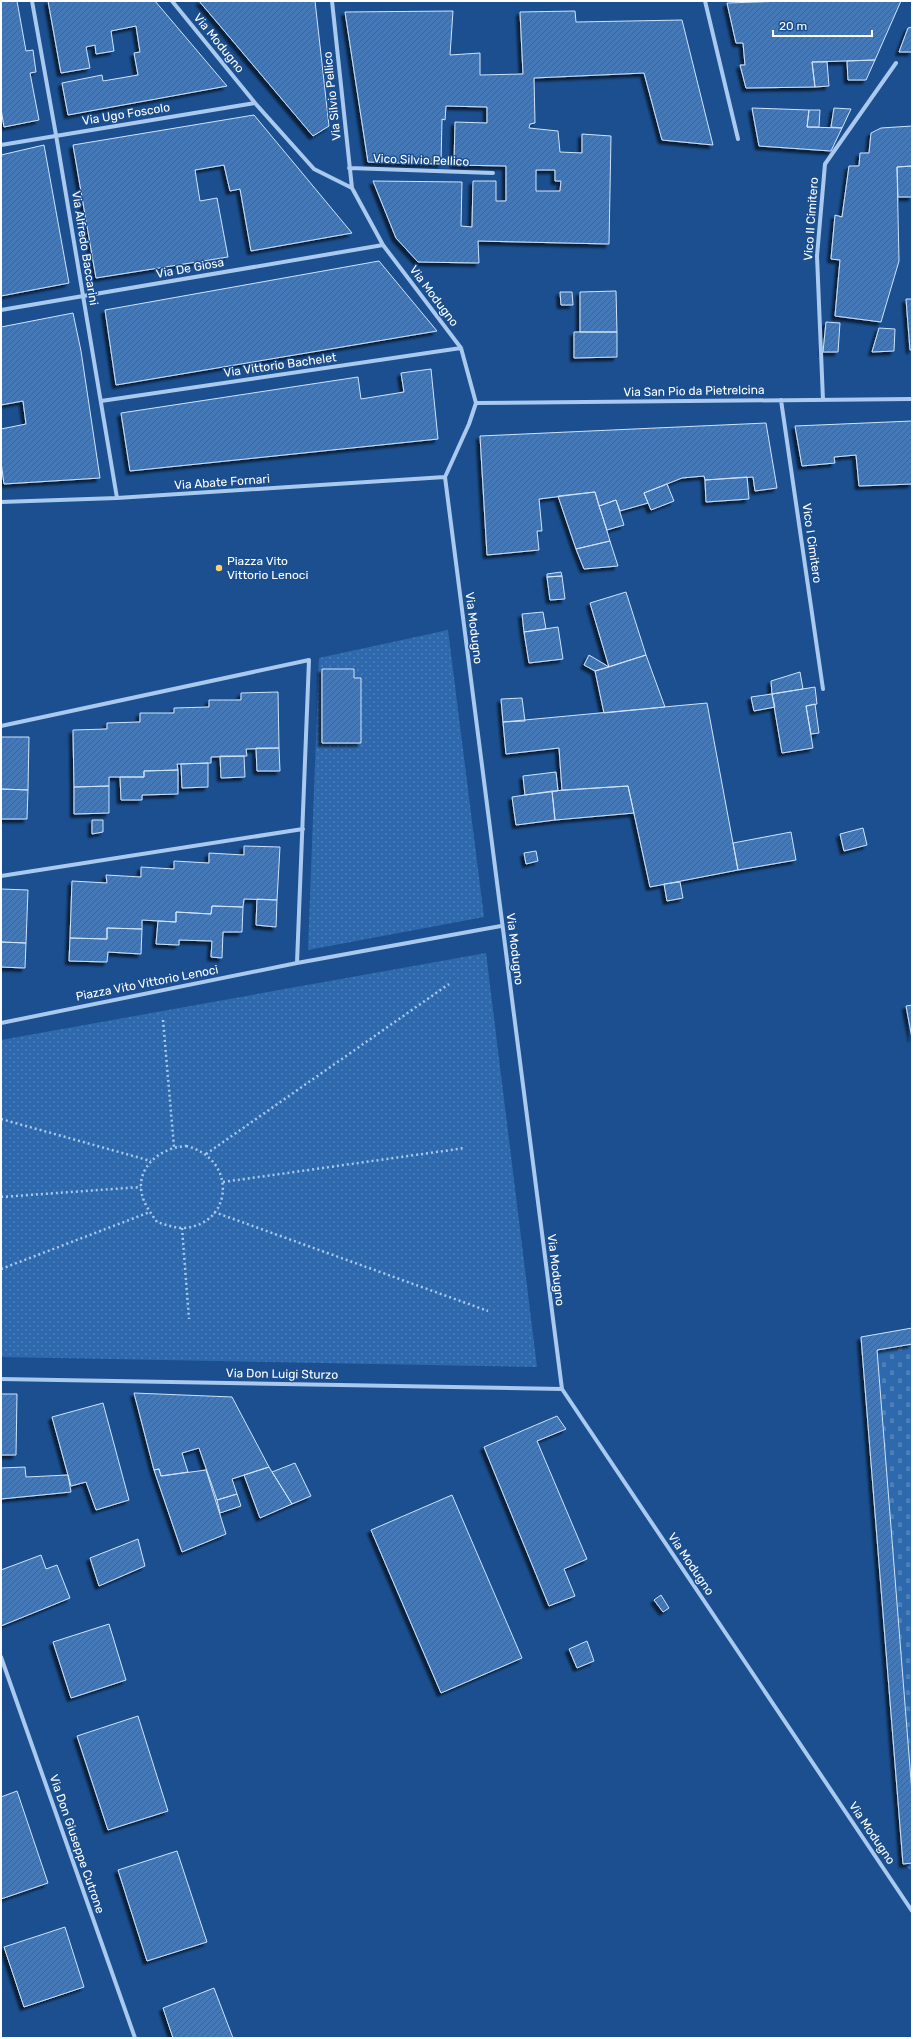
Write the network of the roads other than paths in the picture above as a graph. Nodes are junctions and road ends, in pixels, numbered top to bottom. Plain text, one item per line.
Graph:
1 (32, 1) edge
2 (172, 1) edge
3 (332, 1) edge
4 (705, 1) edge
5 (896, 63) dead end
6 (255, 103) junction
7 (56, 135) junction
8 (738, 139) dead end
9 (1, 145) edge
10 (350, 168) junction
11 (493, 173) dead end
12 (352, 188) junction
13 (383, 245) junction
14 (83, 296) junction
15 (1, 310) edge
16 (461, 348) junction
17 (912, 399) edge
18 (781, 400) junction
19 (823, 400) junction
20 (101, 401) junction
21 (476, 403) junction
22 (445, 477) junction
23 (117, 498) junction
24 (1, 502) edge
25 (823, 689) dead end
26 (1, 726) edge
27 (303, 829) junction
28 (1, 876) edge
29 (502, 926) junction
30 (297, 963) junction
31 (1, 1023) edge
32 (1, 1379) edge
33 (562, 1389) junction
34 (1, 1657) edge
35 (912, 1911) edge
36 (135, 2038) edge

1 - 7 street, Via Alfredo Baccarini
2 - 6 street, Via Modugno
3 - 10 street, Via Silvio Pellico
4 - 8 street
5 - 19 street, Vico II Cimitero
6 - 7 street, Via Ugo Foscolo
6 - 12 street, Via Modugno
7 - 9 street, Via Ugo Foscolo
7 - 14 street, Via Alfredo Baccarini
10 - 11 street, Vico Silvio Pellico
10 - 12 street, Via Silvio Pellico
12 - 13 street, Via Modugno
13 - 14 street, Via De Giosa
13 - 16 street, Via Modugno
14 - 15 street, Via De Giosa
14 - 20 street, Via Alfredo Baccarini
16 - 20 street, Via Vittorio Bachelet
16 - 21 street, Via Modugno
17 - 19 street, Via San Pio da Pietrelcina
18 - 19 street, Via San Pio da Pietrelcina
18 - 21 street, Via San Pio da Pietrelcina
18 - 25 street, Vico I Cimitero
20 - 23 street, Via Alfredo Baccarini
21 - 22 street
22 - 23 street, Via Abate Fornari
22 - 29 street, Via Modugno
23 - 24 street, Via Abate Fornari
26 - 27 street
27 - 28 street
27 - 30 street
29 - 30 street, Piazza Vito Vittorio Lenoci
29 - 33 street, Via Modugno
30 - 31 street, Piazza Vito Vittorio Lenoci
32 - 33 street, Via Don Luigi Sturzo
33 - 35 street, Via Modugno
34 - 36 street, Via Don Giuseppe Cutrone

